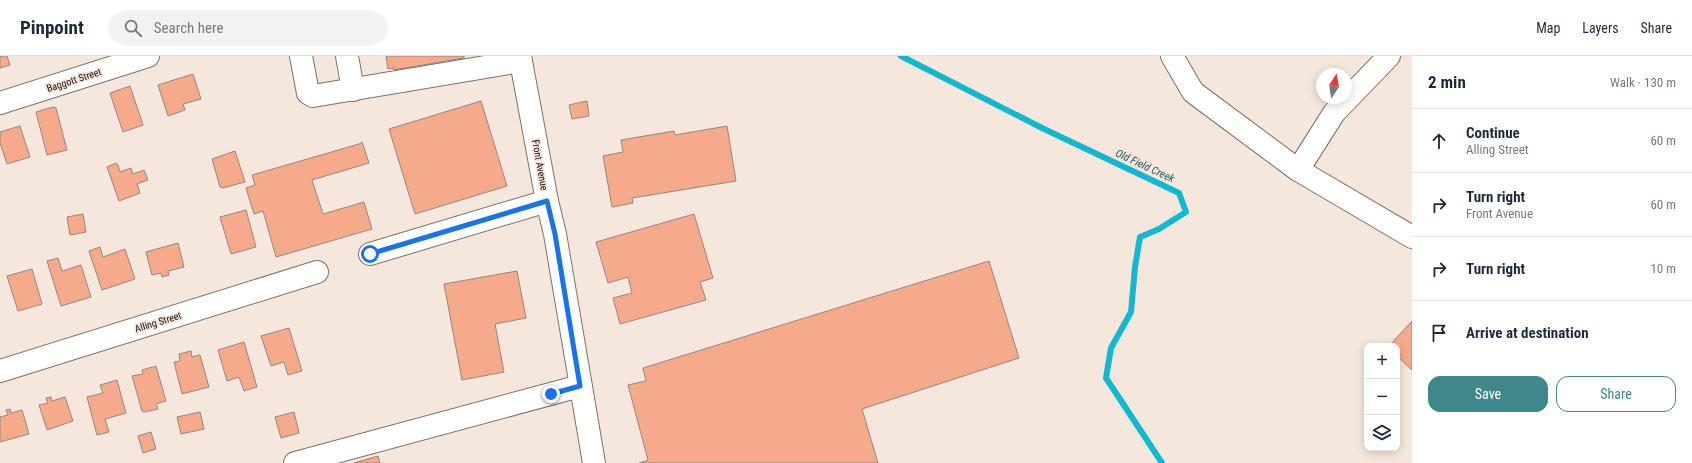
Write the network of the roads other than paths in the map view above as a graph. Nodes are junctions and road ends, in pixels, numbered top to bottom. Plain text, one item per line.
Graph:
1 (148, 56) edge
2 (301, 56) edge
3 (347, 56) edge
4 (1172, 56) edge
5 (1389, 56) edge
6 (520, 58) edge
7 (353, 90) junction
8 (0, 103) edge
9 (1298, 170) junction
10 (547, 201) junction
11 (1412, 237) edge
12 (370, 254) dead end
13 (317, 272) dead end
14 (0, 371) edge
15 (580, 386) junction
16 (295, 463) edge
17 (594, 463) edge

1 - 8 street, Baggott Street
2 - 7 street
3 - 7 street
4 - 9 street
5 - 9 street
6 - 7 street
6 - 10 street, Front Avenue
9 - 11 street
10 - 12 street
10 - 15 street, Front Avenue
13 - 14 street, Alling Street
15 - 16 street
15 - 17 street, Front Avenue

